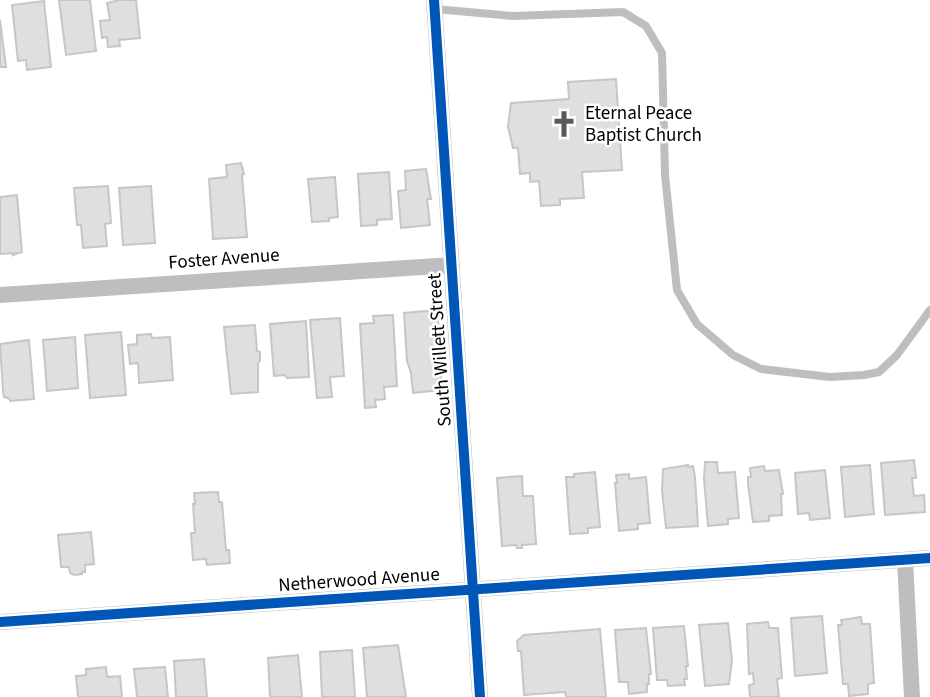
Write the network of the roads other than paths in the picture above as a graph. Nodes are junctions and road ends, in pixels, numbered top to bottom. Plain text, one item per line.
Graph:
1 (435, 4) edge
2 (452, 265) junction
3 (0, 295) edge
4 (930, 310) edge
5 (930, 558) edge
6 (905, 560) junction
7 (472, 590) junction
8 (0, 622) edge
9 (480, 697) edge
10 (912, 697) edge

1 - 2 street, South Willett Street
1 - 4 lane
2 - 3 street, Foster Avenue
2 - 7 street, South Willett Street
5 - 6 street, Netherwood Avenue
6 - 7 street, Netherwood Avenue
6 - 10 street
7 - 8 street, Netherwood Avenue
7 - 9 street, South Willett Street

